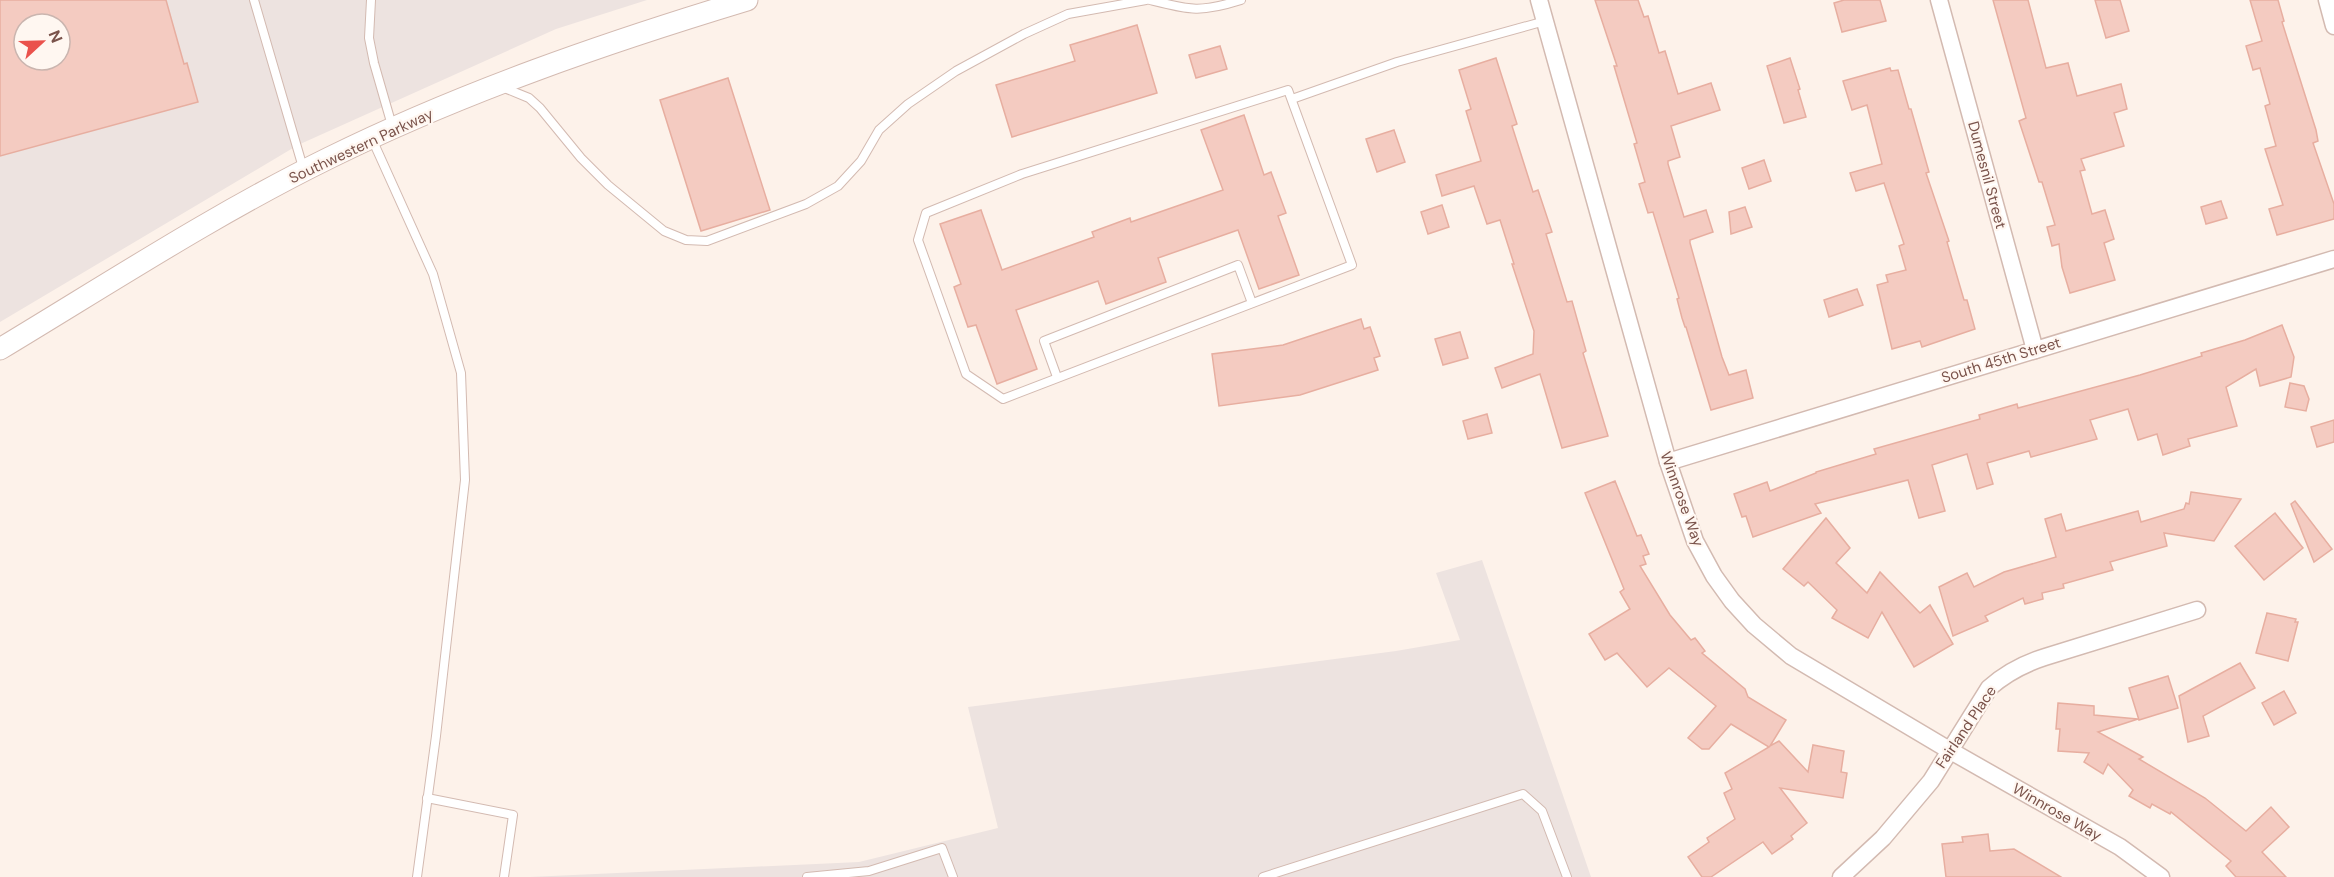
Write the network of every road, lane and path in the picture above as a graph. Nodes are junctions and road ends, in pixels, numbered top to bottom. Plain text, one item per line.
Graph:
1 (254, 0) edge
2 (371, 0) edge
3 (747, 0) edge
4 (1148, 0) edge
5 (1241, 0) edge
6 (1539, 0) edge
7 (1939, 0) edge
8 (2327, 0) edge
9 (1545, 21) junction
10 (2334, 26) edge
11 (499, 85) junction
12 (1292, 99) junction
13 (393, 130) junction
14 (372, 139) junction
15 (304, 171) junction
16 (2334, 259) edge
17 (1252, 303) junction
18 (0, 349) edge
19 (2035, 350) junction
20 (1057, 377) junction
21 (1668, 462) junction
22 (2197, 610) dead end
23 (1949, 750) junction
24 (427, 798) junction
25 (417, 877) edge
26 (504, 877) edge
27 (807, 877) edge
28 (953, 877) edge
29 (1263, 877) edge
30 (1568, 877) edge
31 (1841, 877) edge
32 (2162, 877) edge

1 - 15 lane
2 - 13 lane
3 - 11 street, Southwestern Parkway
4 - 5 lane
4 - 11 lane
6 - 9 street, Winnrose Way
7 - 19 street, Dumesnil Street
8 - 10 street
9 - 12 lane
9 - 21 street, Winnrose Way
11 - 13 street, Southwestern Parkway
12 - 17 lane
12 - 20 lane
13 - 14 street, Southwestern Parkway
14 - 15 street, Southwestern Parkway
14 - 24 lane
15 - 18 street, Southwestern Parkway
16 - 19 street, South 45th Street
17 - 20 lane
17 - 20 lane
19 - 21 street, South 45th Street
21 - 23 street, Winnrose Way
22 - 23 street, Fairland Place
23 - 31 street, Fairland Place
23 - 32 street, Winnrose Way
24 - 25 lane
24 - 26 lane
27 - 28 lane
29 - 30 lane

